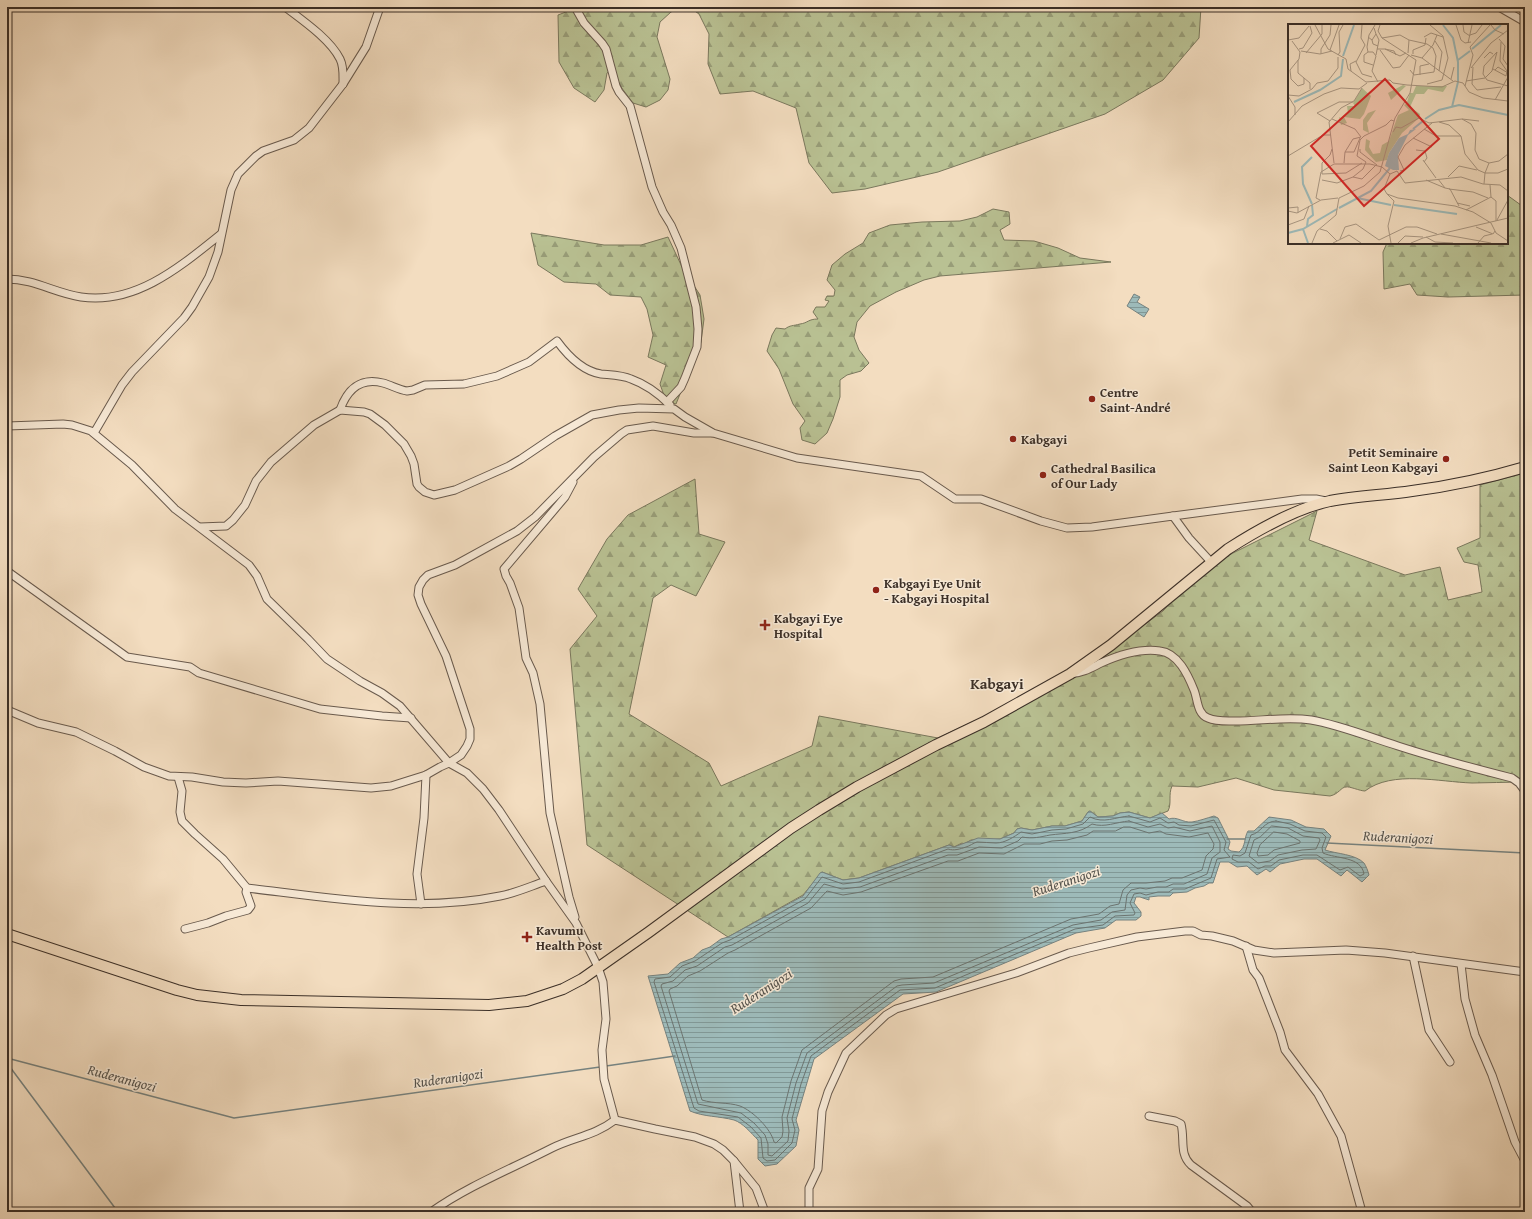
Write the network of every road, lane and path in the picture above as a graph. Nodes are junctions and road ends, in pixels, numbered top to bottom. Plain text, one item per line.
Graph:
1 (285, 7) edge
2 (380, 7) edge
3 (575, 7) edge
4 (1499, 7) edge
5 (1525, 22) edge
6 (343, 84) junction
7 (221, 234) junction
8 (7, 279) edge
9 (667, 402) junction
10 (674, 409) junction
11 (340, 410) junction
12 (7, 426) edge
13 (94, 433) junction
14 (713, 433) junction
15 (1525, 467) edge
16 (577, 474) junction
17 (1329, 501) junction
18 (1173, 516) junction
19 (200, 527) junction
20 (1211, 562) junction
21 (7, 571) edge
22 (1070, 674) junction
23 (7, 710) edge
24 (411, 718) junction
25 (449, 763) junction
26 (426, 775) junction
27 (178, 777) junction
28 (1525, 792) edge
29 (546, 881) junction
30 (247, 888) junction
31 (421, 904) junction
32 (576, 923) junction
33 (185, 929) dead end
34 (7, 934) edge
35 (1246, 946) junction
36 (1413, 956) junction
37 (1461, 964) junction
38 (598, 967) junction
39 (1525, 972) edge
40 (1450, 1062) dead end
41 (1150, 1116) dead end
42 (615, 1120) junction
43 (734, 1161) junction
44 (1525, 1161) edge
45 (431, 1212) edge
46 (740, 1212) edge
47 (765, 1212) edge
48 (809, 1212) edge
49 (1252, 1212) edge
50 (1362, 1212) edge

1 - 6 street
2 - 6 street
3 - 9 street
4 - 5 street
6 - 7 street
7 - 8 street
7 - 13 street
9 - 10 street
9 - 11 street
10 - 11 street
10 - 14 street
11 - 19 street
12 - 13 street
13 - 19 street
14 - 16 street
14 - 18 street
15 - 17 highway
16 - 25 street
16 - 32 street
17 - 18 street
17 - 20 highway
18 - 20 street
19 - 24 street
20 - 22 highway
21 - 24 street
22 - 28 street
22 - 38 highway
23 - 27 street
24 - 25 street
25 - 26 street
25 - 29 street
26 - 27 street
26 - 31 street
27 - 30 street
29 - 31 street
29 - 32 street
30 - 31 street
30 - 33 street
32 - 38 street
34 - 38 highway
35 - 36 street
35 - 48 street
35 - 50 street
36 - 37 street
36 - 40 street
37 - 39 street
37 - 44 street
38 - 42 street
41 - 49 street
42 - 43 street
42 - 45 street
43 - 46 street
43 - 47 street

